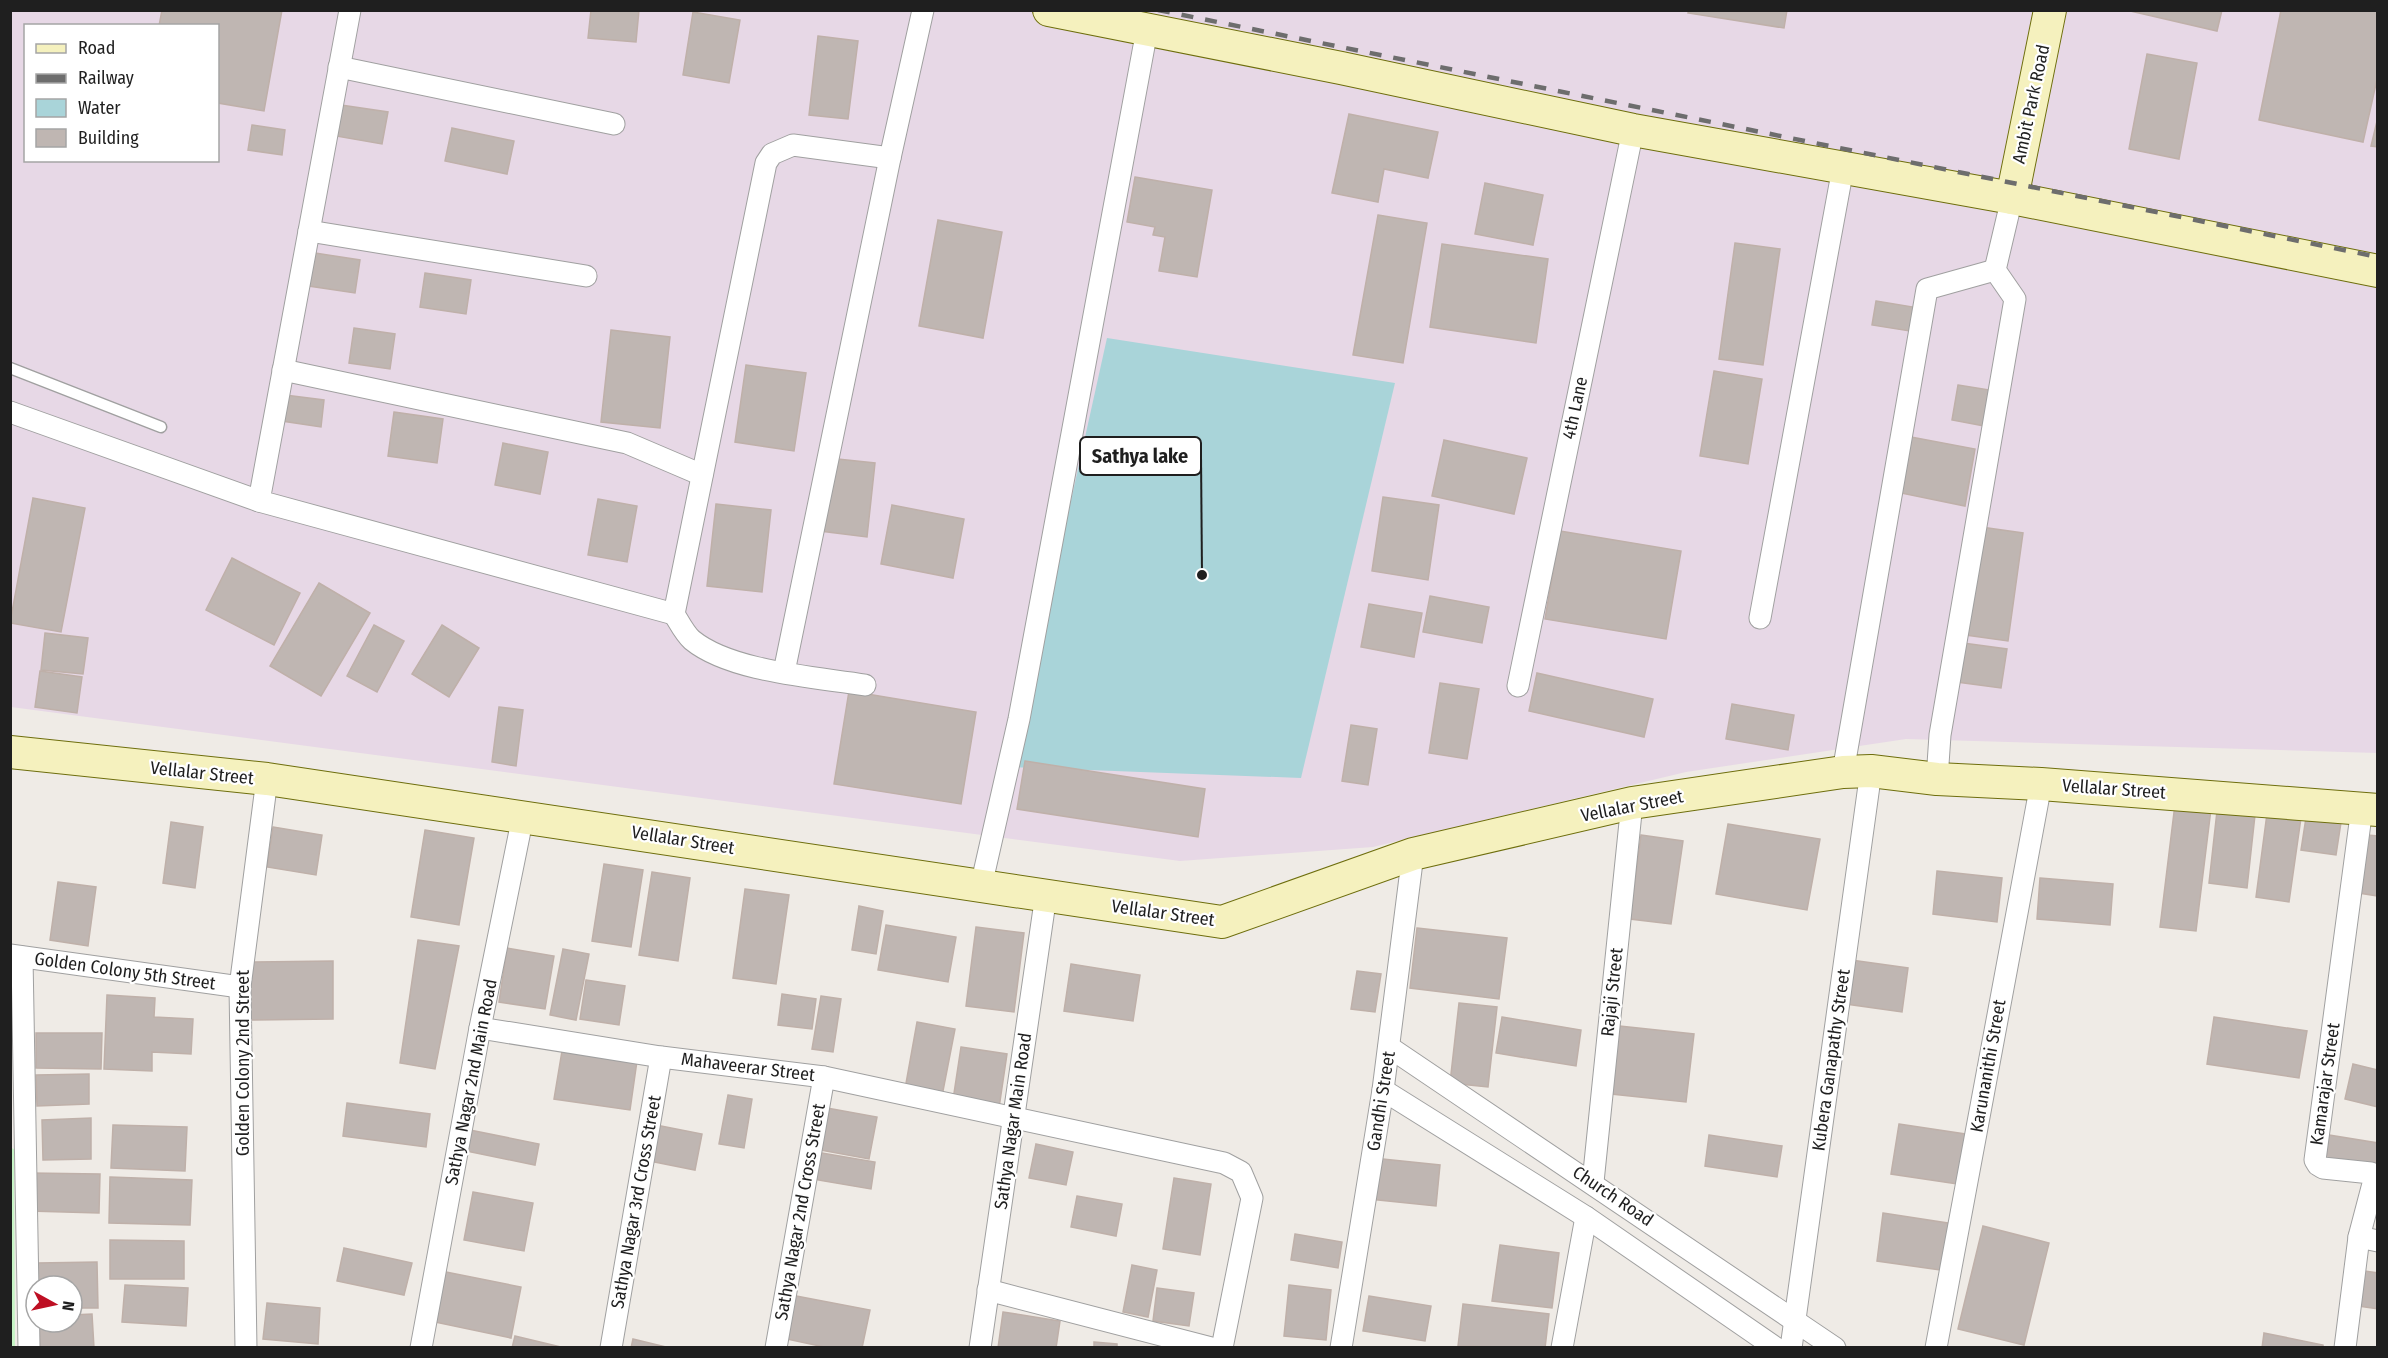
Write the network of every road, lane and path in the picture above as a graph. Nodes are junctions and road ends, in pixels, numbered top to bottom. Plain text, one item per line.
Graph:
1 (350, 10) edge
2 (923, 10) edge
3 (1049, 10) edge
4 (2050, 10) edge
5 (1148, 30) junction
6 (339, 67) junction
7 (614, 124) dead end
8 (1633, 130) junction
9 (890, 158) junction
10 (1844, 168) junction
11 (2012, 198) junction
12 (309, 231) junction
13 (1995, 270) junction
14 (2378, 271) edge
15 (586, 276) dead end
16 (10, 368) edge
17 (283, 370) junction
18 (10, 412) edge
19 (161, 427) dead end
20 (702, 475) junction
21 (259, 501) junction
22 (674, 614) junction
23 (1760, 618) dead end
24 (784, 672) junction
25 (865, 685) dead end
26 (1518, 686) dead end
27 (10, 752) edge
28 (1857, 772) junction
29 (1937, 779) junction
30 (267, 780) junction
31 (2041, 784) junction
32 (1632, 803) junction
33 (2370, 809) edge
34 (523, 816) junction
35 (1413, 854) junction
36 (981, 885) junction
37 (1046, 895) junction
38 (16, 956) edge
39 (240, 987) junction
40 (480, 1028) junction
41 (1389, 1047) junction
42 (661, 1057) junction
43 (824, 1077) junction
44 (1383, 1090) junction
45 (1013, 1117) junction
46 (18, 1143) edge
47 (1593, 1182) junction
48 (1586, 1217) junction
49 (2368, 1239) edge
50 (988, 1290) junction
51 (1795, 1320) junction
52 (29, 1347) edge
53 (246, 1347) edge
54 (421, 1347) edge
55 (611, 1347) edge
56 (776, 1347) edge
57 (980, 1347) edge
58 (1210, 1347) edge
59 (1222, 1347) edge
60 (1341, 1347) edge
61 (1562, 1347) edge
62 (1776, 1347) edge
63 (1791, 1347) edge
64 (1835, 1347) edge
65 (1936, 1347) edge
66 (2345, 1347) edge

1 - 6 street
2 - 9 street
3 - 5 street
4 - 11 street, Ambit Park Road
5 - 8 street
5 - 36 street
6 - 7 street
6 - 12 street
8 - 10 street
8 - 26 street, 4th Lane
9 - 20 street
9 - 24 street
10 - 11 street
10 - 23 street
11 - 13 street
11 - 14 street
12 - 15 street
12 - 17 street
13 - 28 street, Kubera Ganapathy Street
13 - 29 street
16 - 19 lane
17 - 20 street
17 - 21 street
18 - 21 street
20 - 22 street
21 - 22 street
22 - 24 street
24 - 25 street
27 - 30 street, Vellalar Street
28 - 29 street, Vellalar Street
28 - 32 street, Vellalar Street
28 - 51 street, Kubera Ganapathy Street
29 - 31 street, Vellalar Street
30 - 34 street, Vellalar Street
30 - 39 street, Golden Colony 2nd Street
31 - 33 street, Vellalar Street
31 - 65 street, Karunanithi Street
32 - 35 street, Vellalar Street
32 - 47 street, Rajaji Street
33 - 49 street, Kamarajar Street
34 - 36 street, Vellalar Street
34 - 40 street, Sathya Nagar 2nd Main Road
35 - 37 street, Vellalar Street
35 - 41 street, Gandhi Street
36 - 37 street, Vellalar Street
37 - 45 street, Sathya Nagar Main Road
38 - 39 street, Golden Colony 5th Street
38 - 46 street
39 - 53 street, Golden Colony 2nd Street
40 - 42 street, Mahaveerar Street
40 - 54 street, Sathya Nagar 2nd Main Road
41 - 44 street, Gandhi Street
41 - 47 street, Church Road
42 - 43 street, Mahaveerar Street
42 - 55 street, Sathya Nagar 3rd Cross Street
43 - 45 street, Mahaveerar Street
43 - 56 street, Sathya Nagar 2nd Cross Street
44 - 48 street, Church Road
44 - 60 street, Gandhi Street
45 - 50 street, Sathya Nagar Main Road
45 - 59 street, Mahaveerar Street
46 - 52 street
47 - 51 street, Church Road
48 - 61 street
48 - 62 street, Church Road
49 - 66 street, Kamarajar Street
50 - 57 street, Sathya Nagar Main Road
50 - 58 street
51 - 63 street, Kubera Ganapathy Street
51 - 64 street, Church Road

